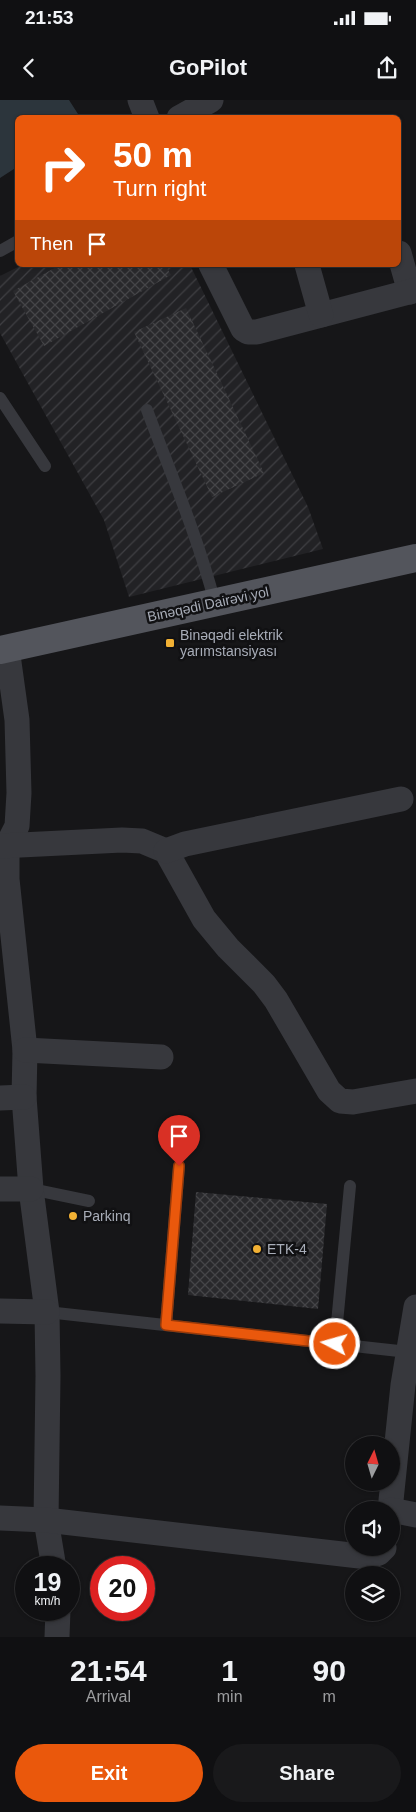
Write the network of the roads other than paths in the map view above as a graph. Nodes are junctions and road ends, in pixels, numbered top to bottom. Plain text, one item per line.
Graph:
1 (140, 100) edge
2 (211, 100) edge
3 (146, 115) edge
4 (184, 115) edge
5 (15, 243) edge
6 (0, 251) edge
7 (401, 258) edge
8 (212, 267) edge
9 (308, 267) edge
10 (413, 291) edge
11 (321, 315) junction
12 (0, 398) edge
13 (147, 410) dead end
14 (45, 466) dead end
15 (416, 558) edge
16 (215, 603) junction
17 (3, 649) edge
18 (401, 799) dead end
19 (4, 846) edge
20 (166, 851) junction
21 (25, 1050) junction
22 (161, 1057) dead end
23 (416, 1091) edge
24 (12, 1098) edge
25 (179, 1166) dead end
26 (350, 1186) dead end
27 (0, 1189) edge
28 (31, 1189) junction
29 (89, 1201) dead end
30 (416, 1307) edge
31 (0, 1311) edge
32 (47, 1312) junction
33 (166, 1325) junction
34 (335, 1344) junction
35 (408, 1352) junction
36 (410, 1386) edge
37 (392, 1501) edge
38 (400, 1512) edge
39 (416, 1516) edge
40 (0, 1518) edge
41 (46, 1520) junction
42 (345, 1554) edge
43 (52, 1556) edge
44 (57, 1621) edge
45 (56, 1637) edge

1 - 3 street
2 - 4 street
5 - 6 lane
7 - 10 street
8 - 11 street
9 - 11 street
10 - 11 street
12 - 14 lane
13 - 16 lane
15 - 16 main road, Binəqədi Dairəvi yol
16 - 17 main road, Binəqədi Dairəvi yol
17 - 19 street
18 - 20 street
19 - 20 street
19 - 21 street
20 - 23 street
21 - 22 street
21 - 24 street
24 - 28 street
25 - 33 lane
26 - 34 lane
27 - 28 street
28 - 29 lane
28 - 32 street
30 - 35 street
31 - 32 street
32 - 33 lane
32 - 41 street
33 - 34 lane
34 - 35 lane
35 - 36 street
36 - 37 street
38 - 39 street
40 - 41 street
41 - 42 street
41 - 43 street
44 - 45 street

